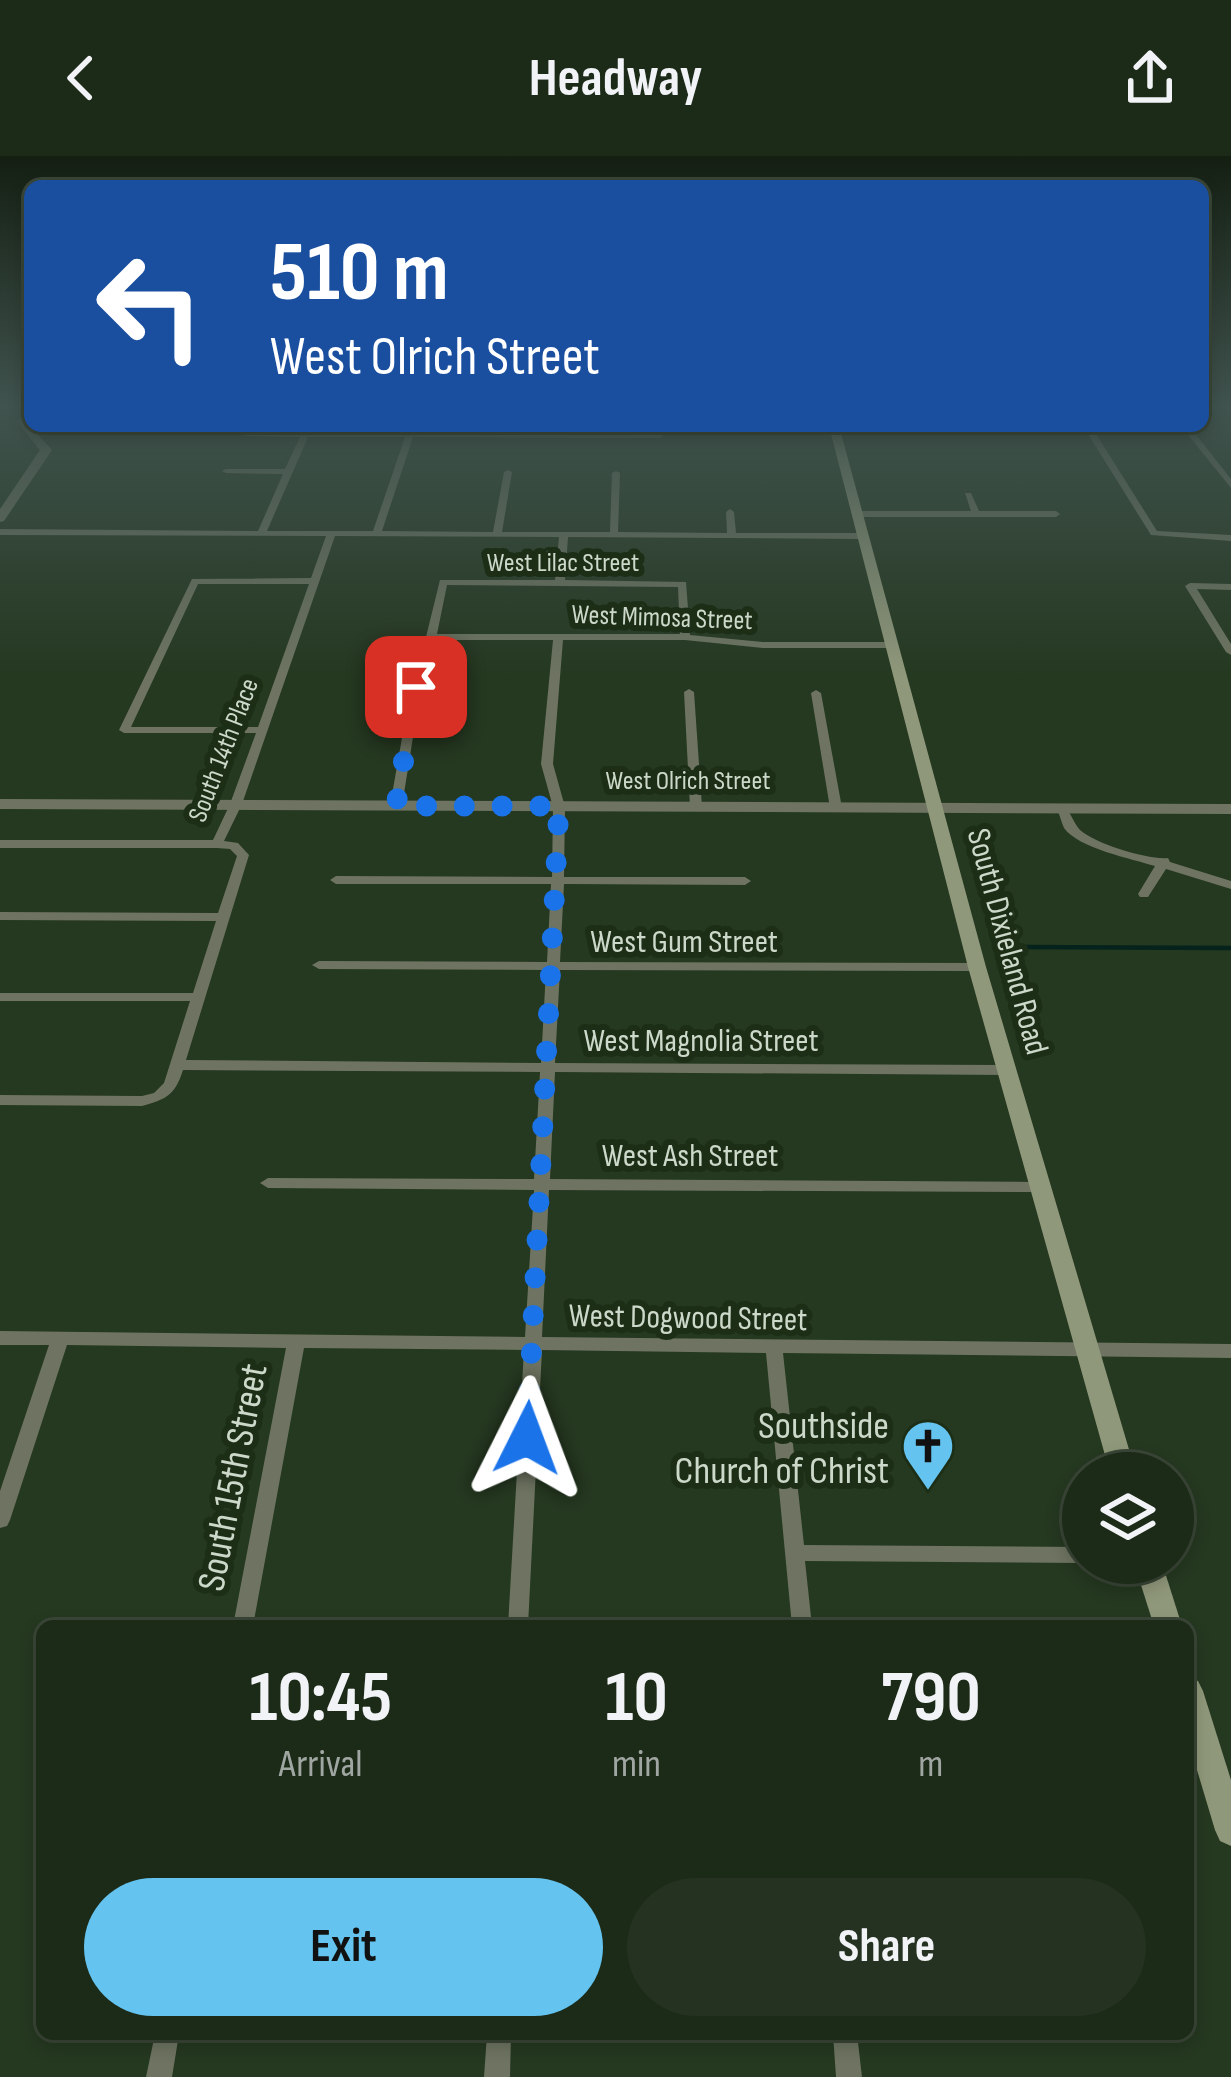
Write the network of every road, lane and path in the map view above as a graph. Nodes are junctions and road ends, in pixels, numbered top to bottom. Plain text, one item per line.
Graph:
1 (277, 498) edge
2 (389, 498) edge
3 (503, 498) edge
4 (615, 498) edge
5 (854, 498) edge
6 (969, 498) edge
7 (1132, 498) edge
8 (730, 512) dead end
9 (858, 514) junction
10 (976, 514) junction
11 (1056, 514) dead end
12 (0, 532) edge
13 (261, 533) junction
14 (332, 533) junction
15 (377, 533) junction
16 (497, 534) junction
17 (564, 534) junction
18 (614, 534) junction
19 (732, 535) junction
20 (864, 536) junction
21 (1231, 538) edge
22 (313, 581) junction
23 (560, 582) junction
24 (1231, 587) edge
25 (431, 637) joint
26 (558, 637) junction
27 (685, 637) junction
28 (891, 645) junction
29 (1231, 652) edge
30 (416, 687) dead end
31 (688, 692) dead end
32 (816, 693) dead end
33 (261, 730) junction
34 (0, 804) edge
35 (236, 804) junction
36 (396, 806) junction
37 (559, 806) junction
38 (696, 807) junction
39 (836, 808) junction
40 (936, 809) junction
41 (1064, 809) junction
42 (1231, 809) edge
43 (0, 844) edge
44 (217, 844) junction
45 (1164, 861) junction
46 (336, 880) dead end
47 (558, 880) junction
48 (745, 881) dead end
49 (1231, 885) edge
50 (1144, 894) dead end
51 (0, 916) edge
52 (225, 917) junction
53 (319, 964) dead end
54 (552, 967) junction
55 (977, 967) junction
56 (0, 997) edge
57 (198, 998) junction
58 (178, 1065) junction
59 (548, 1067) junction
60 (1007, 1070) junction
61 (0, 1100) edge
62 (268, 1183) dead end
63 (541, 1183) junction
64 (1039, 1187) junction
65 (0, 1338) edge
66 (60, 1339) junction
67 (296, 1342) junction
68 (532, 1345) junction
69 (774, 1347) junction
70 (1088, 1350) junction
71 (1231, 1351) edge
72 (1117, 1452) edge
73 (0, 1520) edge
74 (795, 1553) junction
75 (1062, 1555) edge
76 (1155, 1584) edge
77 (244, 1620) edge
78 (518, 1620) edge
79 (801, 1620) edge
80 (1166, 1620) edge
81 (1194, 1710) edge
82 (1231, 1830) edge
83 (166, 2040) edge
84 (499, 2040) edge
85 (846, 2040) edge
86 (159, 2077) edge
87 (497, 2077) edge
88 (849, 2077) edge

1 - 13 street
2 - 15 street
3 - 16 street
4 - 18 street
5 - 9 main road, South Dixieland Road
6 - 10 street
7 - 21 street
8 - 19 street
9 - 10 street
9 - 20 main road, South Dixieland Road
10 - 11 street
12 - 13 street
13 - 14 street
14 - 15 street
14 - 22 street, South 14th Place
15 - 16 street
16 - 17 street
17 - 18 street
17 - 23 street
18 - 19 street
19 - 20 street
20 - 28 main road, South Dixieland Road
22 - 33 street, South 14th Place
22 - 33 street
23 - 25 street, West Lilac Street
23 - 27 street, West Lilac Street
24 - 29 street
25 - 26 street, West Mimosa Street
26 - 27 street, West Mimosa Street
26 - 37 street
27 - 28 street, West Mimosa Street
28 - 40 main road, South Dixieland Road
30 - 36 street
31 - 38 street
32 - 39 street
33 - 35 street, South 14th Place
34 - 35 street, West Olrich Street
35 - 36 street, West Olrich Street
35 - 44 street, South 14th Place
36 - 37 street, West Olrich Street
37 - 38 street, West Olrich Street
37 - 47 street
38 - 39 street, West Olrich Street
39 - 40 street, West Olrich Street
40 - 41 street, West Olrich Street
40 - 55 main road, South Dixieland Road
41 - 42 street, West Olrich Street
41 - 45 street
43 - 44 street
44 - 52 street, South 14th Place
45 - 49 street
45 - 50 street
46 - 47 street
47 - 48 street
47 - 54 street
51 - 52 street
52 - 57 street, South 14th Place
53 - 54 street, West Gum Street
54 - 55 street, West Gum Street
54 - 59 street
55 - 60 main road, South Dixieland Road
56 - 57 street
57 - 58 street, South 14th Place
58 - 59 street, West Magnolia Street
58 - 61 street, South 14th Place
59 - 60 street, West Magnolia Street
59 - 63 street
60 - 64 main road, South Dixieland Road
62 - 63 street, West Ash Street
63 - 64 street, West Ash Street
63 - 68 street
64 - 70 main road, South Dixieland Road
65 - 66 street, West Dogwood Street
66 - 67 street, West Dogwood Street
66 - 73 street
67 - 68 street, West Dogwood Street
67 - 77 street, South 15th Street
68 - 69 street, West Dogwood Street
68 - 78 street
69 - 70 street, West Dogwood Street
69 - 74 street
70 - 71 street, West Dogwood Street
70 - 72 main road, South Dixieland Road
74 - 75 street
74 - 79 street
76 - 80 main road
81 - 82 main road
83 - 86 street
84 - 87 street
85 - 88 street

